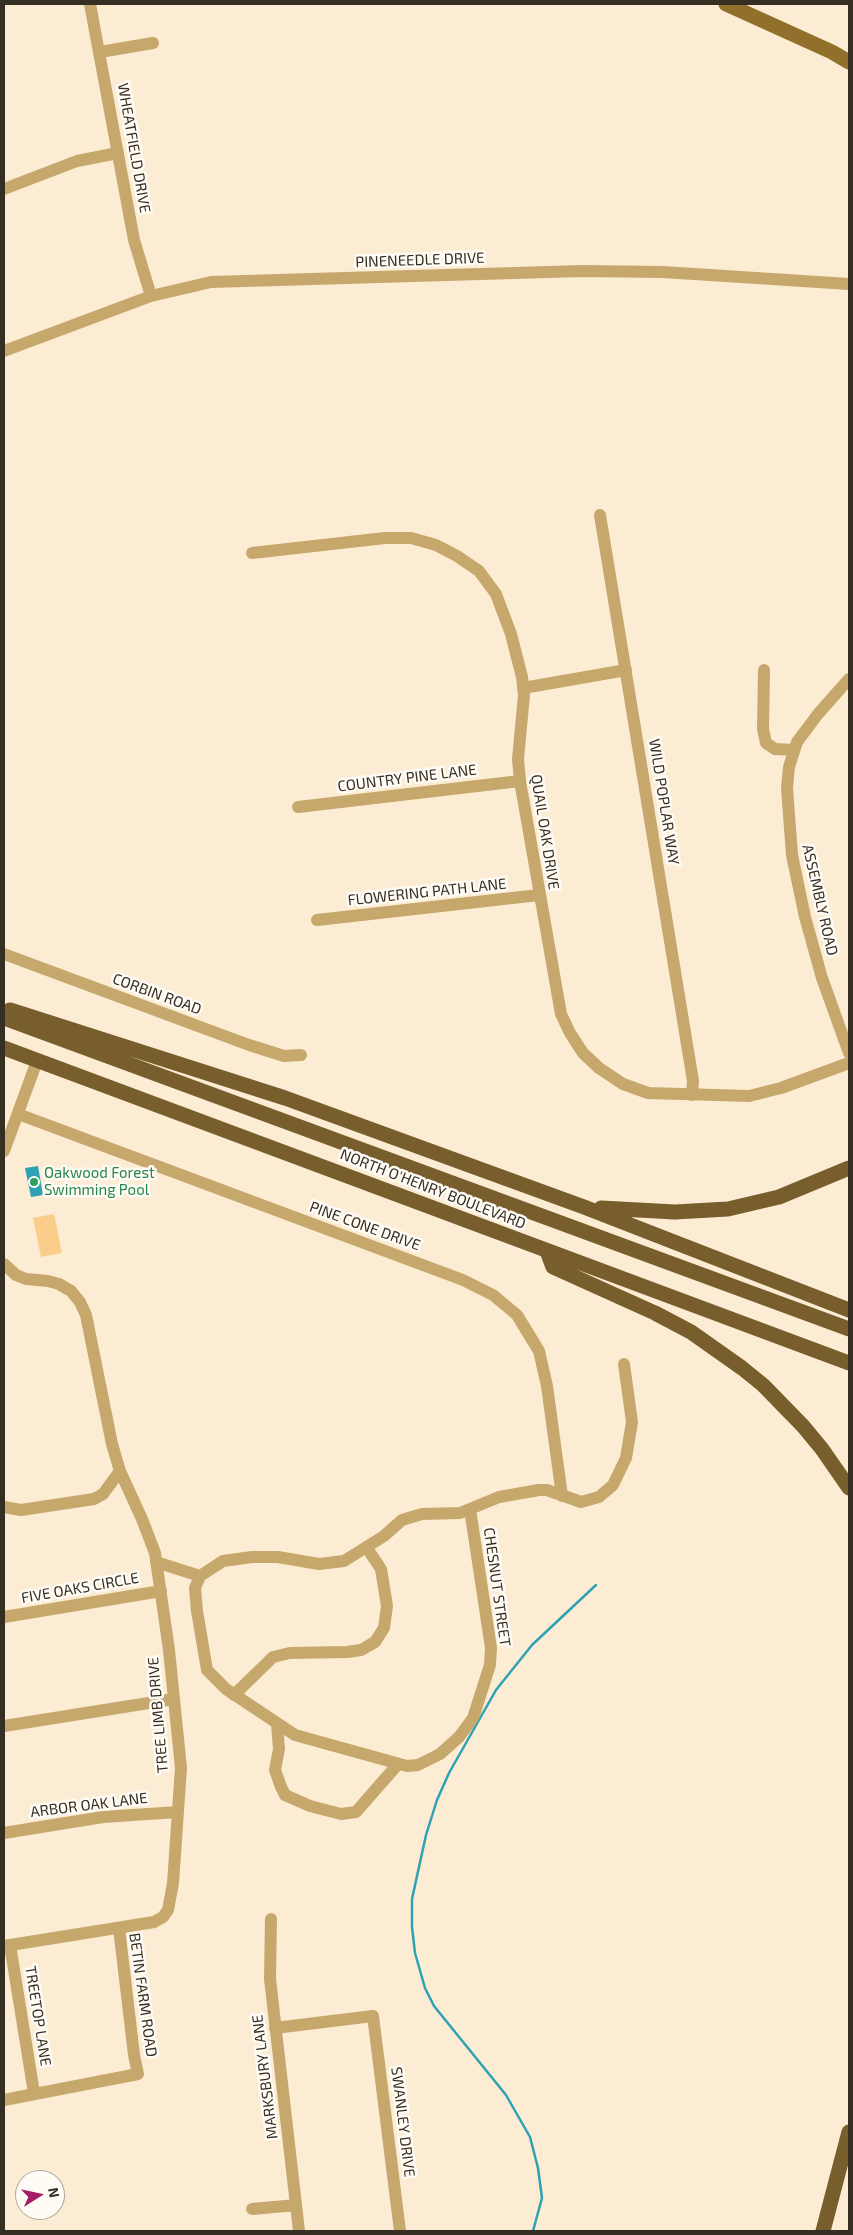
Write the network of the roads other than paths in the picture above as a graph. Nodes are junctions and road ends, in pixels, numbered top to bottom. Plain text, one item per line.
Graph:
1 (90, 4) edge
2 (726, 4) edge
3 (153, 43) dead end
4 (100, 52) junction
5 (849, 62) edge
6 (118, 153) junction
7 (4, 189) edge
8 (849, 284) edge
9 (151, 296) junction
10 (4, 351) edge
11 (600, 515) dead end
12 (252, 553) dead end
13 (626, 670) junction
14 (764, 670) dead end
15 (849, 680) edge
16 (523, 688) junction
17 (794, 750) junction
18 (520, 781) junction
19 (298, 807) dead end
20 (539, 895) junction
21 (317, 920) dead end
22 (4, 954) edge
23 (4, 1008) edge
24 (4, 1018) edge
25 (4, 1048) edge
26 (849, 1052) edge
27 (301, 1055) dead end
28 (37, 1061) junction
29 (849, 1063) edge
30 (692, 1095) junction
31 (18, 1114) junction
32 (4, 1147) edge
33 (849, 1168) edge
34 (584, 1206) junction
35 (547, 1251) junction
36 (4, 1264) edge
37 (849, 1310) edge
38 (849, 1329) edge
39 (849, 1363) edge
40 (624, 1364) dead end
41 (120, 1471) junction
42 (849, 1488) edge
43 (562, 1496) junction
44 (4, 1507) edge
45 (470, 1509) junction
46 (367, 1548) junction
47 (156, 1562) junction
48 (200, 1576) junction
49 (161, 1591) junction
50 (4, 1618) edge
51 (234, 1695) junction
52 (174, 1699) junction
53 (277, 1723) junction
54 (4, 1726) edge
55 (398, 1764) junction
56 (178, 1812) junction
57 (4, 1833) edge
58 (271, 1920) dead end
59 (118, 1928) junction
60 (7, 1945) edge
61 (275, 2028) junction
62 (34, 2093) junction
63 (4, 2100) edge
64 (849, 2132) edge
65 (296, 2205) junction
66 (252, 2209) dead end
67 (299, 2231) edge
68 (400, 2231) edge
69 (823, 2231) edge

1 - 4 street, WHEATFIELD DRIVE
2 - 5 main road
3 - 4 street
4 - 6 street, WHEATFIELD DRIVE
6 - 7 street
6 - 9 street, WHEATFIELD DRIVE
8 - 9 street, PINENEEDLE DRIVE
9 - 10 street, PINENEEDLE DRIVE
11 - 13 street, WILD POPLAR WAY
12 - 16 street, QUAIL OAK DRIVE
13 - 16 street
13 - 30 street, WILD POPLAR WAY
14 - 17 street
15 - 17 street, ASSEMBLY ROAD
16 - 18 street, QUAIL OAK DRIVE
17 - 26 street, ASSEMBLY ROAD
18 - 19 street, COUNTRY PINE LANE
18 - 20 street, QUAIL OAK DRIVE
20 - 21 street, FLOWERING PATH LANE
20 - 30 street, QUAIL OAK DRIVE
22 - 27 street, CORBIN ROAD
23 - 34 highway
24 - 38 highway, NORTH O'HENRY BOULEVARD
25 - 28 highway, NORTH O'HENRY BOULEVARD
28 - 31 street
28 - 35 highway, NORTH O'HENRY BOULEVARD
29 - 30 street, QUAIL OAK DRIVE
31 - 32 street
31 - 43 street, PINE CONE DRIVE
33 - 34 highway
34 - 37 highway
35 - 39 highway, NORTH O'HENRY BOULEVARD
35 - 42 highway
36 - 41 street, TREE LIMB DRIVE
40 - 43 street, CHESNUT STREET
41 - 44 street
41 - 47 street, TREE LIMB DRIVE
43 - 45 street, CHESNUT STREET
45 - 46 street, CHESNUT STREET
45 - 55 street, CHESNUT STREET
46 - 48 street, CHESNUT STREET
46 - 51 street
47 - 48 street
47 - 49 street, TREE LIMB DRIVE
48 - 51 street, CHESNUT STREET
49 - 50 street, FIVE OAKS CIRCLE
49 - 52 street, TREE LIMB DRIVE
51 - 53 street, CHESNUT STREET
52 - 54 street
52 - 56 street, TREE LIMB DRIVE
53 - 55 street, CHESNUT STREET
53 - 55 street
56 - 57 street, ARBOR OAK LANE
56 - 59 street, TREE LIMB DRIVE
58 - 61 street, MARKSBURY LANE
59 - 60 street, BETIN FARM ROAD
59 - 62 street, BETIN FARM ROAD
60 - 62 street, TREETOP LANE
61 - 65 street, MARKSBURY LANE
61 - 68 street, SWANLEY DRIVE
62 - 63 street, BETIN FARM ROAD
64 - 69 highway
65 - 66 street
65 - 67 street, MARKSBURY LANE

